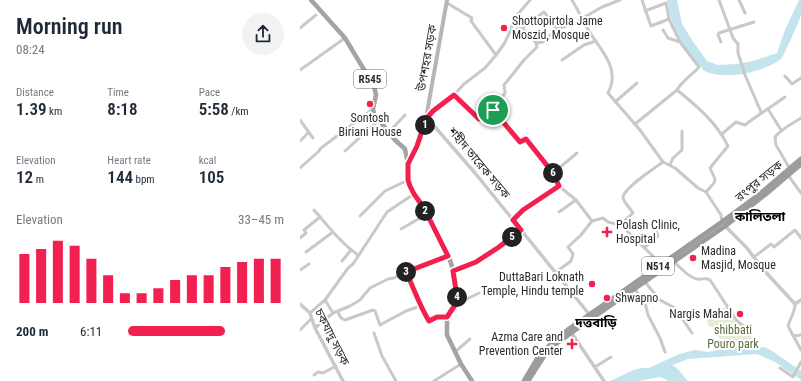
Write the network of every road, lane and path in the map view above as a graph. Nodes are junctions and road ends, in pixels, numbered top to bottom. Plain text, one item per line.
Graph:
1 (311, 0) edge
2 (530, 0) edge
3 (572, 0) edge
4 (620, 0) edge
5 (642, 0) edge
6 (719, 0) edge
7 (739, 0) edge
8 (447, 2) edge
9 (646, 11) junction
10 (745, 12) dead end
11 (316, 15) dead end
12 (583, 18) junction
13 (669, 19) junction
14 (754, 22) dead end
15 (300, 28) edge
16 (522, 28) junction
17 (730, 28) junction
18 (557, 29) junction
19 (511, 30) junction
20 (663, 30) dead end
21 (345, 38) junction
22 (596, 41) junction
23 (680, 42) junction
24 (721, 42) dead end
25 (536, 43) junction
26 (496, 55) junction
27 (562, 60) dead end
28 (300, 70) edge
29 (785, 76) dead end
30 (801, 78) edge
31 (637, 83) dead end
32 (677, 90) junction
33 (454, 95) junction
34 (785, 97) dead end
35 (615, 102) junction
36 (373, 109) junction
37 (768, 109) junction
38 (493, 110) junction
39 (761, 112) junction
40 (405, 115) dead end
41 (801, 118) edge
42 (426, 119) junction
43 (300, 120) edge
44 (379, 120) junction
45 (635, 124) junction
46 (781, 130) junction
47 (682, 131) dead end
48 (309, 132) junction
49 (389, 132) junction
50 (722, 134) junction
51 (313, 138) dead end
52 (300, 141) edge
53 (405, 150) junction
54 (345, 151) dead end
55 (414, 151) junction
56 (577, 153) dead end
57 (801, 159) edge
58 (663, 162) junction
59 (408, 164) junction
60 (801, 164) edge
61 (670, 165) junction
62 (300, 168) edge
63 (788, 172) junction
64 (553, 173) junction
65 (408, 180) junction
66 (559, 186) junction
67 (706, 192) junction
68 (801, 193) edge
69 (414, 194) junction
70 (576, 200) junction
71 (314, 210) dead end
72 (559, 212) dead end
73 (427, 214) junction
74 (360, 216) dead end
75 (320, 217) junction
76 (513, 220) junction
77 (592, 222) junction
78 (656, 224) dead end
79 (723, 224) junction
80 (620, 225) junction
81 (401, 230) dead end
82 (521, 230) junction
83 (333, 232) junction
84 (300, 238) edge
85 (801, 238) edge
86 (644, 248) junction
87 (351, 250) junction
88 (306, 252) dead end
89 (358, 255) junction
90 (448, 256) junction
91 (754, 257) junction
92 (342, 261) dead end
93 (674, 262) junction
94 (309, 264) dead end
95 (661, 264) junction
96 (300, 270) edge
97 (453, 271) junction
98 (406, 272) junction
99 (556, 272) junction
100 (644, 281) junction
101 (634, 288) junction
102 (480, 293) dead end
103 (325, 300) junction
104 (801, 300) edge
105 (300, 304) edge
106 (794, 304) junction
107 (455, 305) junction
108 (420, 306) junction
109 (338, 312) junction
110 (310, 313) junction
111 (333, 313) junction
112 (590, 316) junction
113 (447, 317) junction
114 (311, 319) junction
115 (315, 328) junction
116 (300, 330) edge
117 (749, 330) dead end
118 (570, 331) junction
119 (374, 333) dead end
120 (692, 333) dead end
121 (801, 335) edge
122 (793, 336) junction
123 (470, 339) dead end
124 (801, 350) edge
125 (454, 352) junction
126 (665, 352) dead end
127 (611, 357) dead end
128 (801, 362) edge
129 (461, 364) junction
130 (336, 366) junction
131 (594, 367) junction
132 (780, 368) dead end
133 (314, 375) dead end
134 (343, 381) edge
135 (396, 381) edge
136 (434, 381) edge
137 (472, 381) edge
138 (524, 381) edge
139 (528, 381) edge
140 (604, 381) edge

1 - 21 main road, R545
2 - 19 street
3 - 12 street
4 - 12 street
5 - 9 street
6 - 17 street
7 - 10 street
8 - 26 street
8 - 42 main road, উপশহর সড়ক
9 - 13 street
9 - 13 street
11 - 15 street
12 - 18 street
12 - 22 street
13 - 23 street
14 - 17 street
16 - 18 street
16 - 19 street
16 - 25 street
17 - 24 street
17 - 39 street
18 - 25 street
19 - 26 street
20 - 23 street
21 - 28 street
21 - 36 main road, R545
22 - 27 street
22 - 35 street
23 - 32 street
25 - 38 street
26 - 33 street
29 - 30 street
31 - 35 street
32 - 45 street
32 - 50 street
33 - 38 street
33 - 42 street
34 - 37 street
35 - 45 street
36 - 44 main road
36 - 62 street
37 - 39 street
37 - 46 street
38 - 64 street
39 - 50 street
40 - 49 street
41 - 46 street
42 - 55 main road, উপশহর সড়ক
42 - 76 street, শহীদ তারেক সড়ক
43 - 48 street
44 - 49 main road
44 - 54 street
45 - 58 street
46 - 63 street
47 - 61 street
48 - 51 street
48 - 52 street
49 - 53 main road
50 - 67 street
53 - 55 main road
53 - 59 main road
55 - 59 main road, উপশহর সড়ক
56 - 64 street
57 - 63 highway, রংপুর সড়ক / N514
58 - 61 street
58 - 80 street
59 - 65 main road
60 - 63 highway, রংপুর সড়ক / N514
61 - 67 street
63 - 68 street
63 - 79 highway, রংপুর সড়ক / N514
64 - 66 street
65 - 69 main road
65 - 74 street
66 - 70 street
66 - 76 street
67 - 79 street
69 - 73 main road
69 - 89 street
70 - 72 street
70 - 77 street
71 - 75 street
73 - 81 street
73 - 90 main road
75 - 83 street
75 - 84 street
76 - 82 street, শহীদ তারেক সড়ক
77 - 80 street
77 - 99 street
78 - 86 street
79 - 91 street
79 - 93 highway, N514
79 - 95 highway, রংপুর সড়ক / N514
80 - 86 street
82 - 97 street
82 - 99 street, শহীদ তারেক সড়ক
83 - 87 street
83 - 88 street
85 - 91 street
86 - 95 street
87 - 89 street
87 - 92 street
89 - 103 street
90 - 97 main road
90 - 98 street
91 - 106 street
93 - 100 highway, N514
93 - 117 street
94 - 96 street
95 - 112 highway, রংপুর সড়ক / N514
97 - 107 main road
98 - 108 street
98 - 109 street
99 - 112 street, শহীদ তারেক সড়ক
100 - 101 highway, N514
100 - 120 street
101 - 112 highway, N514
101 - 126 street
102 - 107 street
103 - 110 street
103 - 111 street
104 - 106 street
105 - 110 street, চকযাদু সড়ক
106 - 122 street
107 - 113 main road
108 - 109 street
108 - 113 street
109 - 111 street
110 - 114 street, চকযাদু সড়ক
111 - 115 street
112 - 118 highway, রংপুর সড়ক / N514
113 - 125 main road
114 - 115 street, চকযাদু সড়ক
114 - 116 street
115 - 130 street, চকযাদু সড়ক
118 - 131 street
118 - 138 highway, রংপুর সড়ক / N514
118 - 139 highway, রংপুর সড়ক / N514
119 - 135 street
121 - 122 street
122 - 124 street
123 - 125 street
125 - 129 main road
127 - 131 street
128 - 132 street
129 - 136 street
129 - 137 main road
130 - 133 street
130 - 134 street, চকযাদু সড়ক
131 - 140 street

